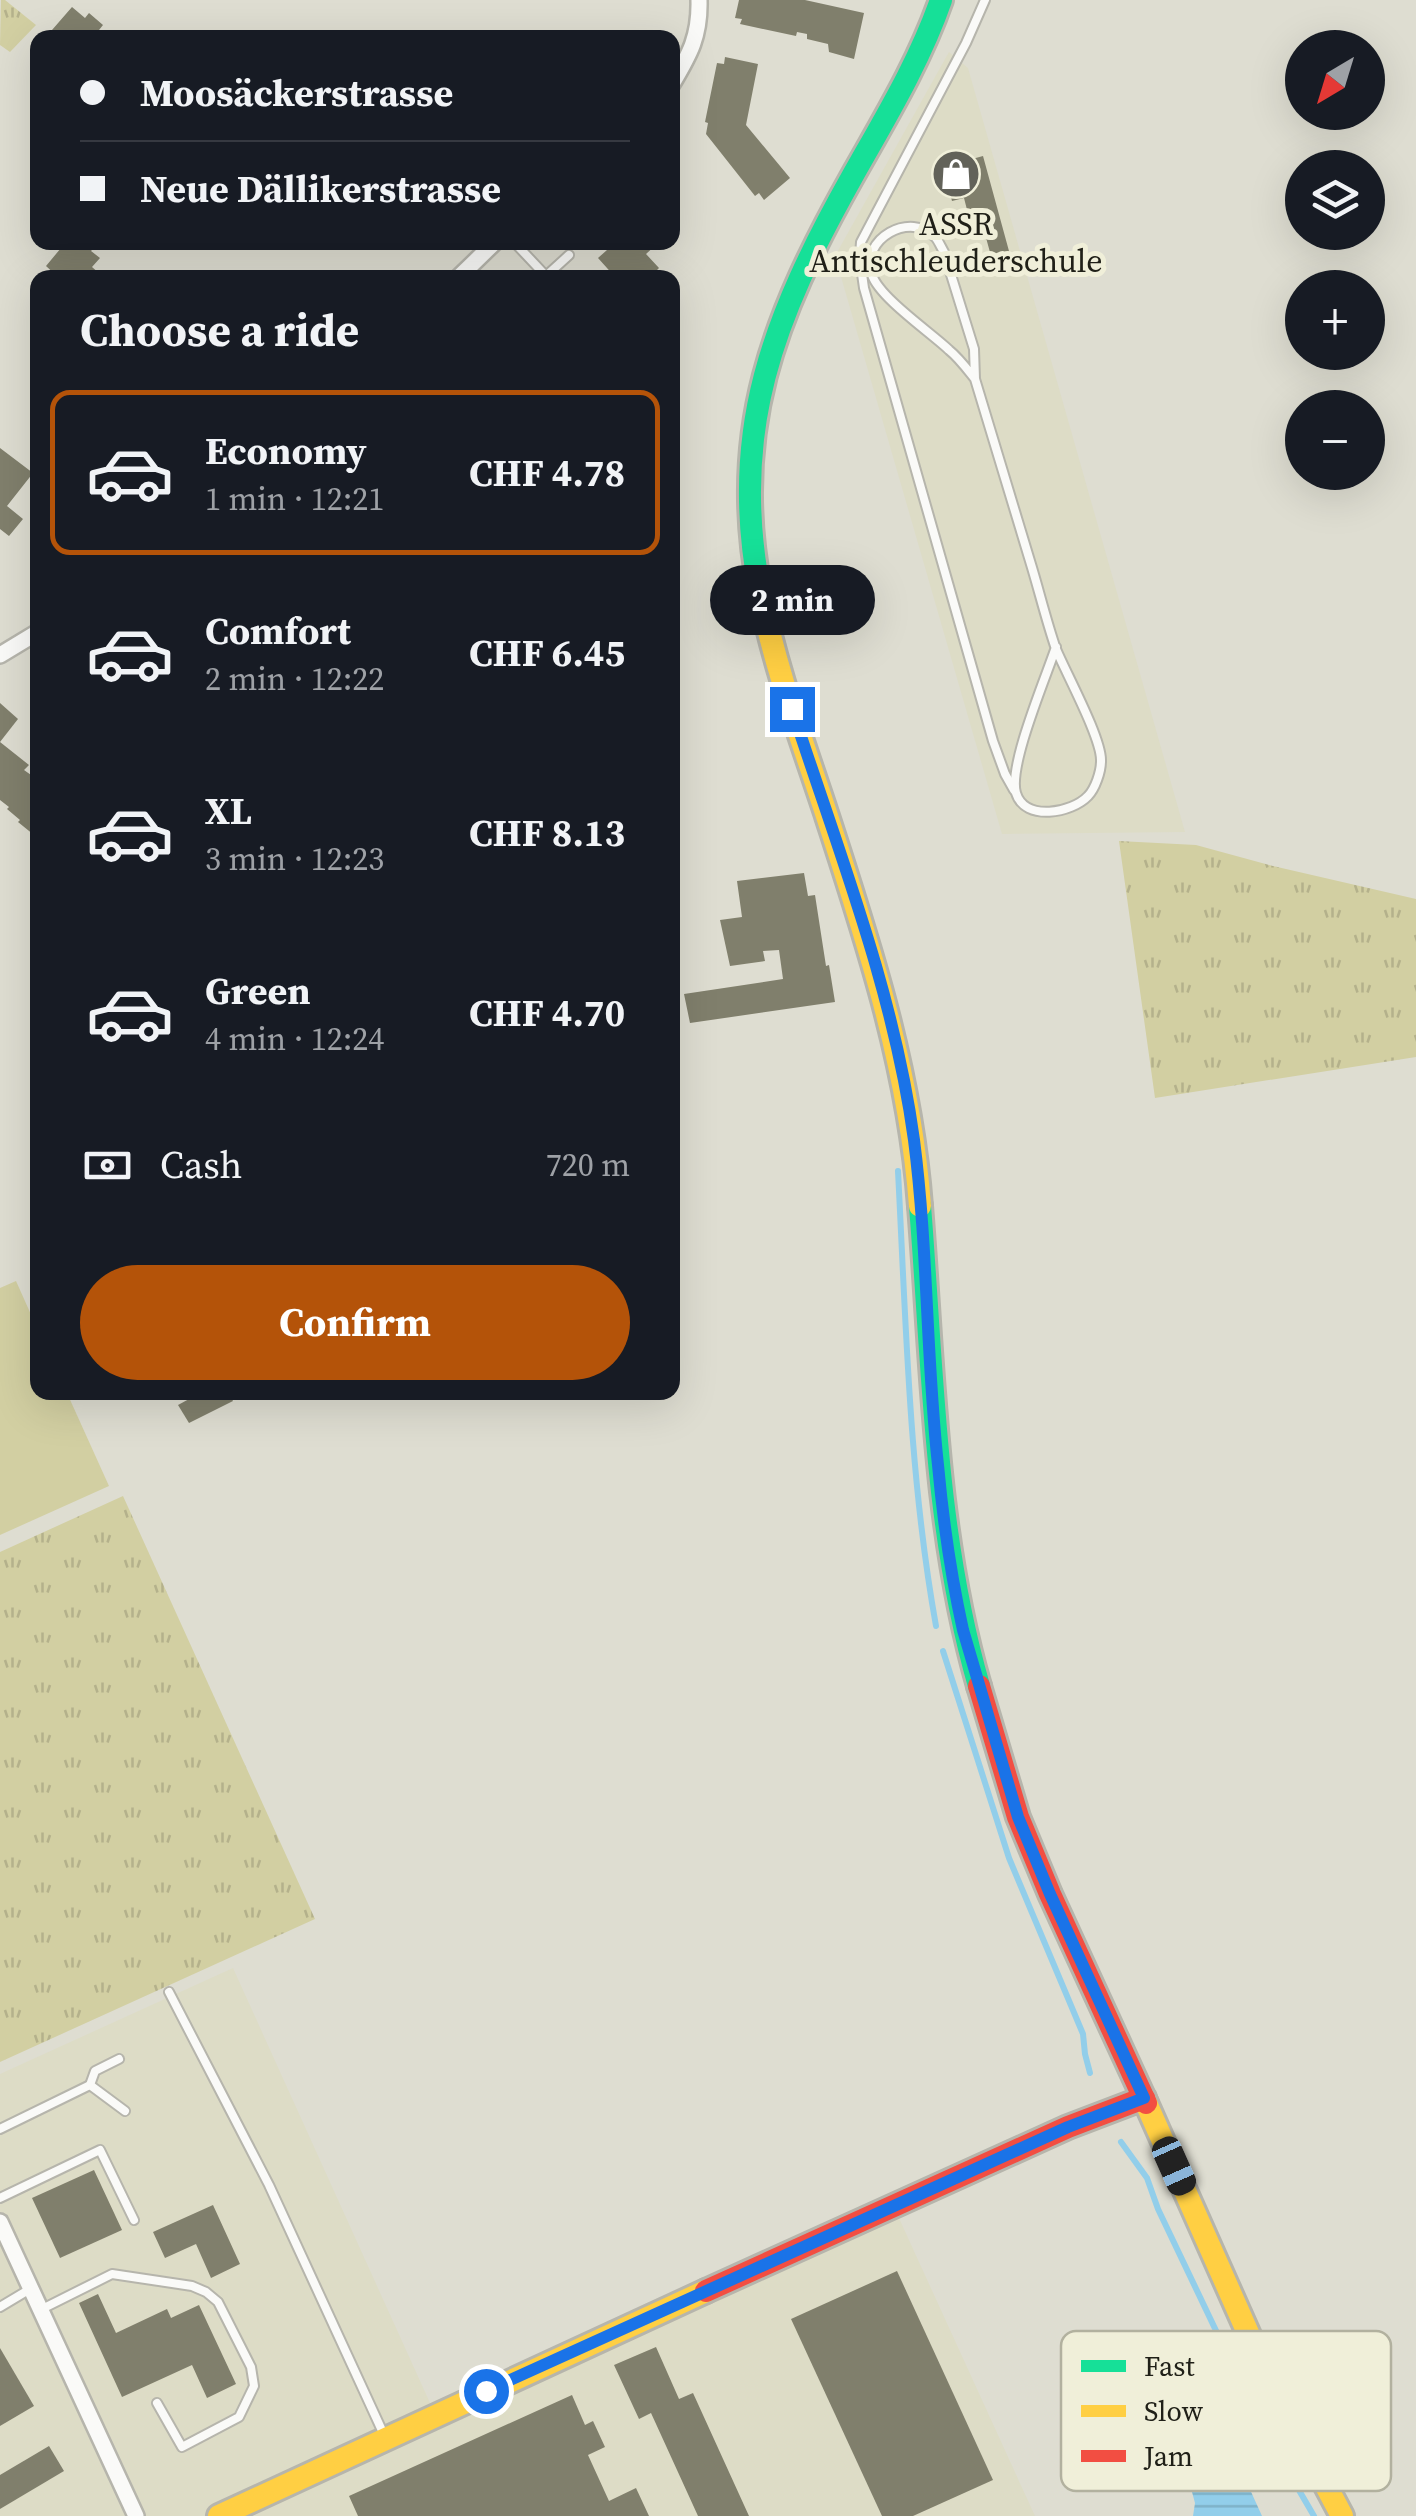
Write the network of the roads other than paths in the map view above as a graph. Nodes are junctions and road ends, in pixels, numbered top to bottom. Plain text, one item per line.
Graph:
1 (699, 0) edge
2 (942, 0) edge
3 (985, 0) edge
4 (680, 70) edge
5 (487, 250) edge
6 (522, 250) edge
7 (870, 253) junction
8 (569, 255) dead end
9 (864, 267) junction
10 (466, 270) edge
11 (540, 270) edge
12 (553, 270) edge
13 (975, 379) junction
14 (30, 637) edge
15 (1056, 648) junction
16 (0, 656) edge
17 (1016, 794) junction
18 (169, 1992) dead end
19 (119, 2059) dead end
20 (90, 2086) junction
21 (1144, 2098) junction
22 (125, 2111) dead end
23 (0, 2129) edge
24 (0, 2198) edge
25 (134, 2220) dead end
26 (2, 2231) edge
27 (30, 2289) junction
28 (0, 2307) edge
29 (40, 2310) junction
30 (1247, 2331) edge
31 (158, 2403) dead end
32 (385, 2438) junction
33 (1329, 2491) edge
34 (136, 2516) edge
35 (219, 2516) edge
36 (1342, 2516) edge

1 - 4 street
2 - 21 street
3 - 9 lane
5 - 10 street
6 - 11 lane
7 - 9 lane
7 - 13 lane
7 - 13 lane
8 - 12 lane
9 - 17 lane
13 - 15 lane
14 - 16 street
15 - 17 lane
15 - 17 lane
18 - 32 lane
19 - 20 lane
20 - 22 lane
20 - 23 lane
21 - 30 street
21 - 32 street
24 - 25 lane
26 - 27 street
27 - 28 lane
27 - 29 street
29 - 31 lane
29 - 34 street
32 - 35 street
33 - 36 street

